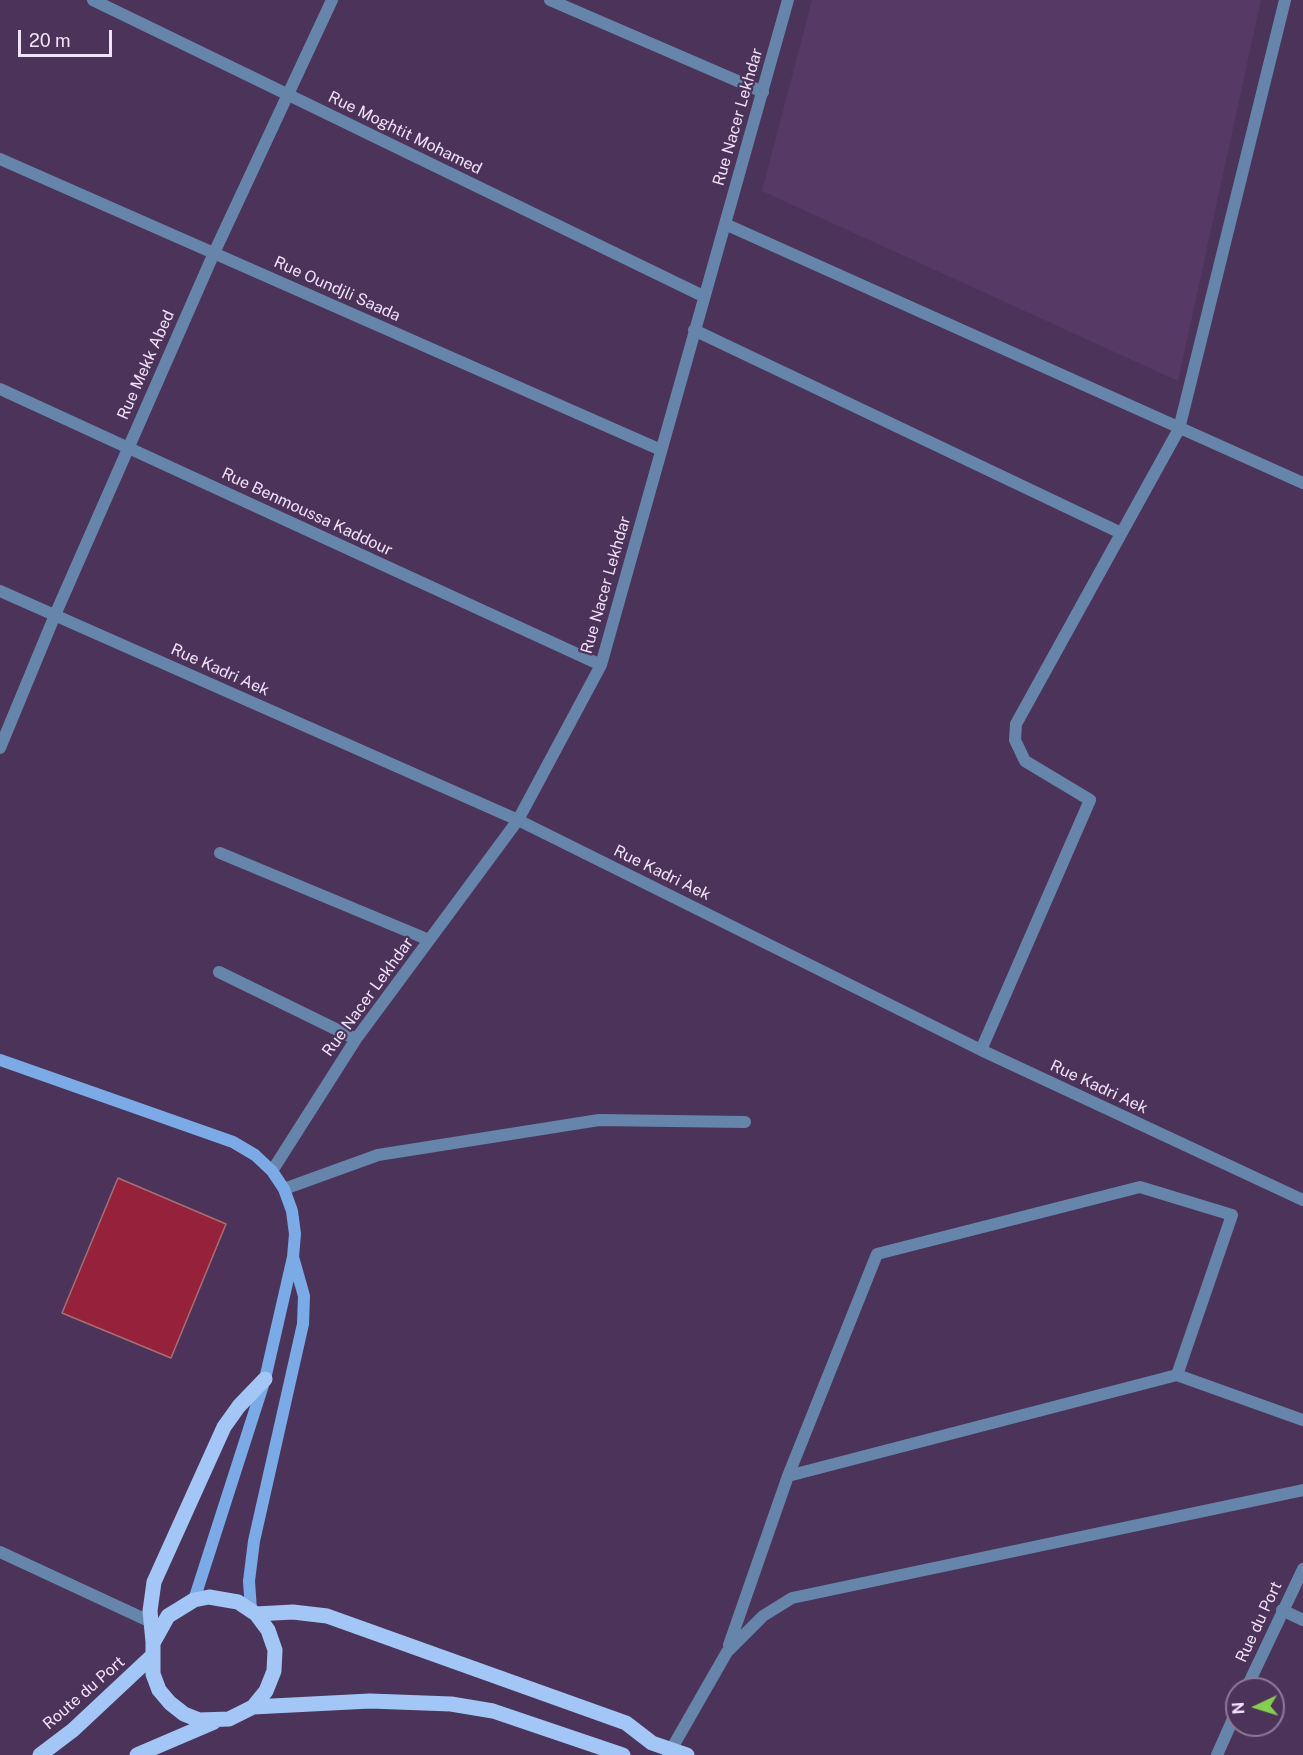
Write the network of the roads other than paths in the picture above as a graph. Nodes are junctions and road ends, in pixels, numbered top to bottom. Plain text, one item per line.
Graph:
1 (93, 0) edge
2 (332, 0) edge
3 (550, 0) edge
4 (788, 0) edge
5 (1286, 0) edge
6 (763, 92) junction
7 (286, 94) junction
8 (0, 159) edge
9 (725, 224) junction
10 (214, 253) junction
11 (703, 296) junction
12 (694, 330) junction
13 (0, 389) edge
14 (1179, 429) junction
15 (128, 448) junction
16 (661, 450) junction
17 (1303, 483) edge
18 (1121, 533) junction
19 (0, 591) edge
20 (55, 615) junction
21 (601, 665) junction
22 (0, 748) edge
23 (518, 820) junction
24 (220, 853) dead end
25 (429, 940) junction
26 (219, 972) dead end
27 (356, 1039) junction
28 (981, 1050) junction
29 (0, 1060) edge
30 (744, 1122) dead end
31 (272, 1171) junction
32 (284, 1189) junction
33 (1303, 1200) edge
34 (293, 1257) junction
35 (1177, 1375) junction
36 (265, 1379) junction
37 (1303, 1420) edge
38 (788, 1476) junction
39 (1303, 1490) edge
40 (0, 1552) edge
41 (1303, 1569) edge
42 (194, 1600) junction
43 (1282, 1610) junction
44 (253, 1612) junction
45 (1303, 1620) edge
46 (151, 1622) junction
47 (152, 1650) junction
48 (727, 1652) junction
49 (1251, 1677) edge
50 (253, 1707) junction
51 (216, 1721) junction
52 (1225, 1737) edge
53 (669, 1752) edge
54 (40, 1755) edge
55 (137, 1755) edge
56 (623, 1755) edge
57 (687, 1755) edge
58 (1217, 1755) edge

1 - 7 street, Rue Moghtit Mohamed
2 - 7 street, Rue Mekk Abed
3 - 6 street
4 - 6 street, Rue Nacer Lekhdar
5 - 14 street
6 - 9 street, Rue Nacer Lekhdar
7 - 10 street, Rue Mekk Abed
7 - 11 street, Rue Moghtit Mohamed
8 - 10 street, Rue Oundjli Saada
9 - 11 street, Rue Nacer Lekhdar
9 - 14 street
10 - 15 street, Rue Mekk Abed
10 - 16 street, Rue Oundjli Saada
11 - 12 street, Rue Nacer Lekhdar
12 - 16 street, Rue Nacer Lekhdar
12 - 18 street
13 - 15 street, Rue Benmoussa Kaddour
14 - 17 street
14 - 18 street
15 - 20 street, Rue Mekk Abed
15 - 21 street, Rue Benmoussa Kaddour
16 - 21 street, Rue Nacer Lekhdar
18 - 28 street
19 - 20 street, Rue Kadri Aek
20 - 22 street, Rue Mekk Abed
20 - 23 street, Rue Kadri Aek
21 - 23 street, Rue Nacer Lekhdar
23 - 25 street, Rue Nacer Lekhdar
23 - 28 street, Rue Kadri Aek
24 - 25 street
25 - 27 street, Rue Nacer Lekhdar
26 - 27 street
27 - 31 street, Rue Nacer Lekhdar
28 - 33 street, Rue Kadri Aek
29 - 31 main road
30 - 32 street
31 - 32 main road
32 - 34 main road
34 - 36 main road
34 - 44 main road
35 - 37 street
35 - 38 street
35 - 38 street
36 - 42 main road
36 - 46 main road
38 - 48 street
39 - 48 street
40 - 46 street
41 - 43 street, Rue du Port
42 - 44 main road
42 - 47 main road
43 - 45 street
43 - 49 street, Rue du Port
44 - 50 main road
44 - 53 main road
46 - 47 main road
47 - 51 main road
47 - 54 main road, Route du Port
48 - 53 street
50 - 51 main road
50 - 56 main road
51 - 55 main road
52 - 58 street
53 - 57 main road

